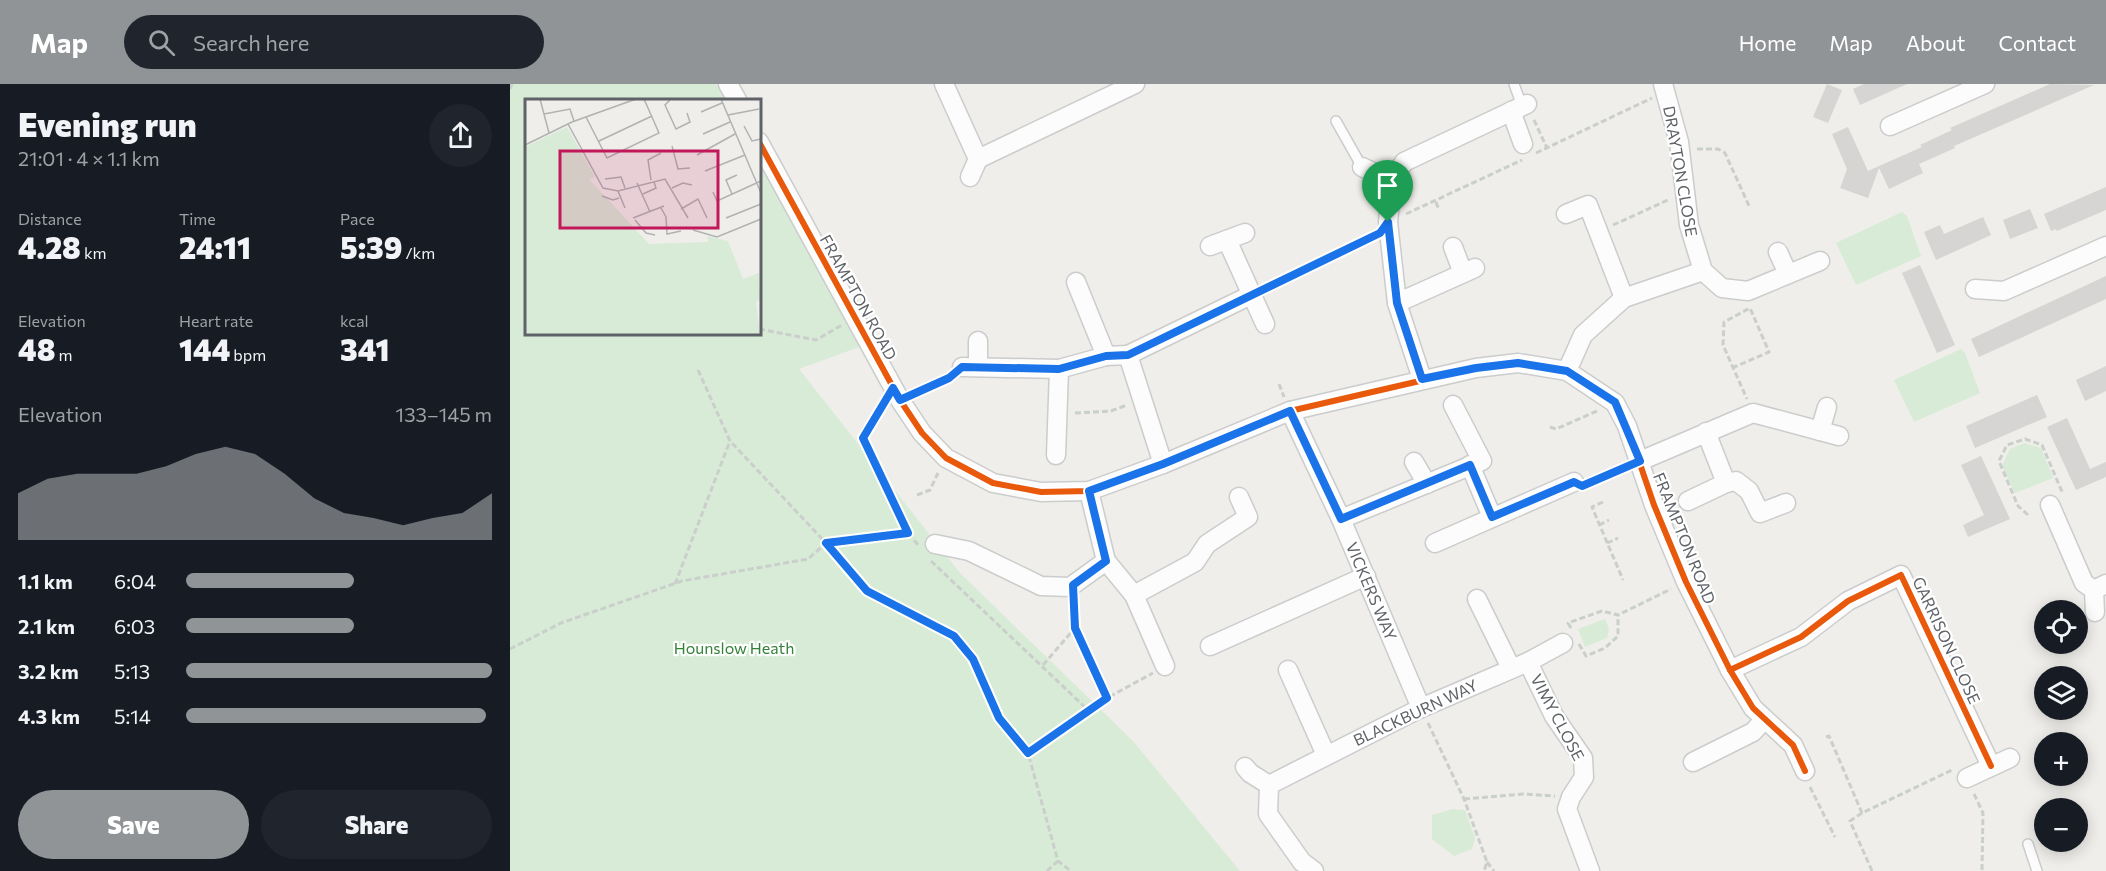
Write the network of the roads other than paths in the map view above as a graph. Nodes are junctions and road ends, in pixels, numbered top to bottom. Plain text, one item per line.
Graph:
1 (728, 84) edge
2 (944, 84) edge
3 (1135, 84) edge
4 (1514, 84) edge
5 (1663, 84) edge
6 (1986, 84) edge
7 (736, 99) edge
8 (1520, 107) junction
9 (1336, 122) dead end
10 (1890, 126) dead end
11 (760, 144) edge
12 (1523, 144) dead end
13 (978, 159) junction
14 (1362, 167) joint
15 (970, 177) dead end
16 (1392, 181) junction
17 (1566, 214) dead end
18 (1227, 240) dead end
19 (2106, 246) edge
20 (1453, 247) dead end
21 (1778, 252) dead end
22 (1820, 261) dead end
23 (1702, 271) junction
24 (1788, 274) junction
25 (1076, 282) dead end
26 (1975, 289) dead end
27 (1251, 295) junction
28 (1624, 298) junction
29 (1397, 303) junction
30 (1265, 324) dead end
31 (978, 341) dead end
32 (1128, 355) junction
33 (1106, 356) junction
34 (1059, 369) junction
35 (1567, 371) junction
36 (1422, 379) junction
37 (1453, 405) dead end
38 (1827, 407) dead end
39 (1290, 411) junction
40 (1820, 431) junction
41 (1706, 432) junction
42 (1839, 436) dead end
43 (1056, 455) dead end
44 (1640, 461) junction
45 (1414, 462) dead end
46 (1163, 464) junction
47 (1470, 465) junction
48 (1574, 482) road end
49 (1726, 483) junction
50 (1427, 484) junction
51 (1089, 491) junction
52 (1239, 497) dead end
53 (1688, 501) dead end
54 (2057, 502) road end
55 (1786, 503) dead end
56 (1492, 517) junction
57 (1341, 519) junction
58 (1435, 543) dead end
59 (927, 549) road end
60 (1106, 561) junction
61 (1366, 576) junction
62 (2100, 587) edge
63 (1134, 595) junction
64 (1477, 599) dead end
65 (2095, 612) dead end
66 (1570, 637) road end
67 (1210, 646) dead end
68 (1520, 665) junction
69 (1165, 666) road end
70 (1288, 670) dead end
71 (1730, 670) junction
72 (1421, 708) junction
73 (1758, 714) junction
74 (1326, 755) junction
75 (2010, 758) dead end
76 (1693, 762) dead end
77 (1991, 766) junction
78 (1245, 767) dead end
79 (1805, 771) road end
80 (1967, 778) road end
81 (1269, 785) junction
82 (2028, 844) dead end
83 (1314, 871) edge
84 (1590, 871) edge
85 (2037, 871) edge

1 - 7 street
2 - 13 street
3 - 13 street
4 - 8 lane
5 - 23 street, DRAYTON CLOSE
6 - 10 street
8 - 12 street
8 - 16 street
9 - 14 lane
11 - 51 street, FRAMPTON ROAD
13 - 15 street
14 - 16 street
16 - 29 street
17 - 28 street
18 - 27 street
19 - 26 street
20 - 29 street
21 - 24 street
22 - 24 street
23 - 24 street
23 - 28 street
25 - 33 street
27 - 30 street
27 - 32 street
28 - 35 street
29 - 36 street
31 - 34 street
32 - 33 street
32 - 46 street
33 - 34 street
34 - 43 street
35 - 36 street, FRAMPTON ROAD
35 - 44 street, FRAMPTON ROAD
36 - 39 street, FRAMPTON ROAD
37 - 47 street
38 - 40 street
39 - 46 street, FRAMPTON ROAD
39 - 57 street, VICKERS WAY
40 - 41 street
40 - 42 street
41 - 44 street
41 - 49 street
44 - 71 street, FRAMPTON ROAD
45 - 50 street
46 - 51 street, FRAMPTON ROAD
47 - 50 street
47 - 56 street
48 - 56 street
49 - 53 street
49 - 55 street
50 - 57 street
51 - 60 street
52 - 63 street
54 - 62 street
56 - 58 street
57 - 61 street, VICKERS WAY
59 - 60 street
60 - 63 street
61 - 67 street
61 - 72 street, VICKERS WAY
62 - 65 street
63 - 69 street
64 - 68 street, VIMY CLOSE
66 - 68 street, BLACKBURN WAY
68 - 72 street, BLACKBURN WAY
68 - 84 street, VIMY CLOSE
70 - 74 street
71 - 73 street, FRAMPTON ROAD
71 - 77 street, GARRISON CLOSE
72 - 74 street, BLACKBURN WAY
73 - 76 street
73 - 79 street, FRAMPTON ROAD
74 - 81 street, BLACKBURN WAY
75 - 77 street
77 - 80 street
78 - 81 street
81 - 83 street
82 - 85 lane

